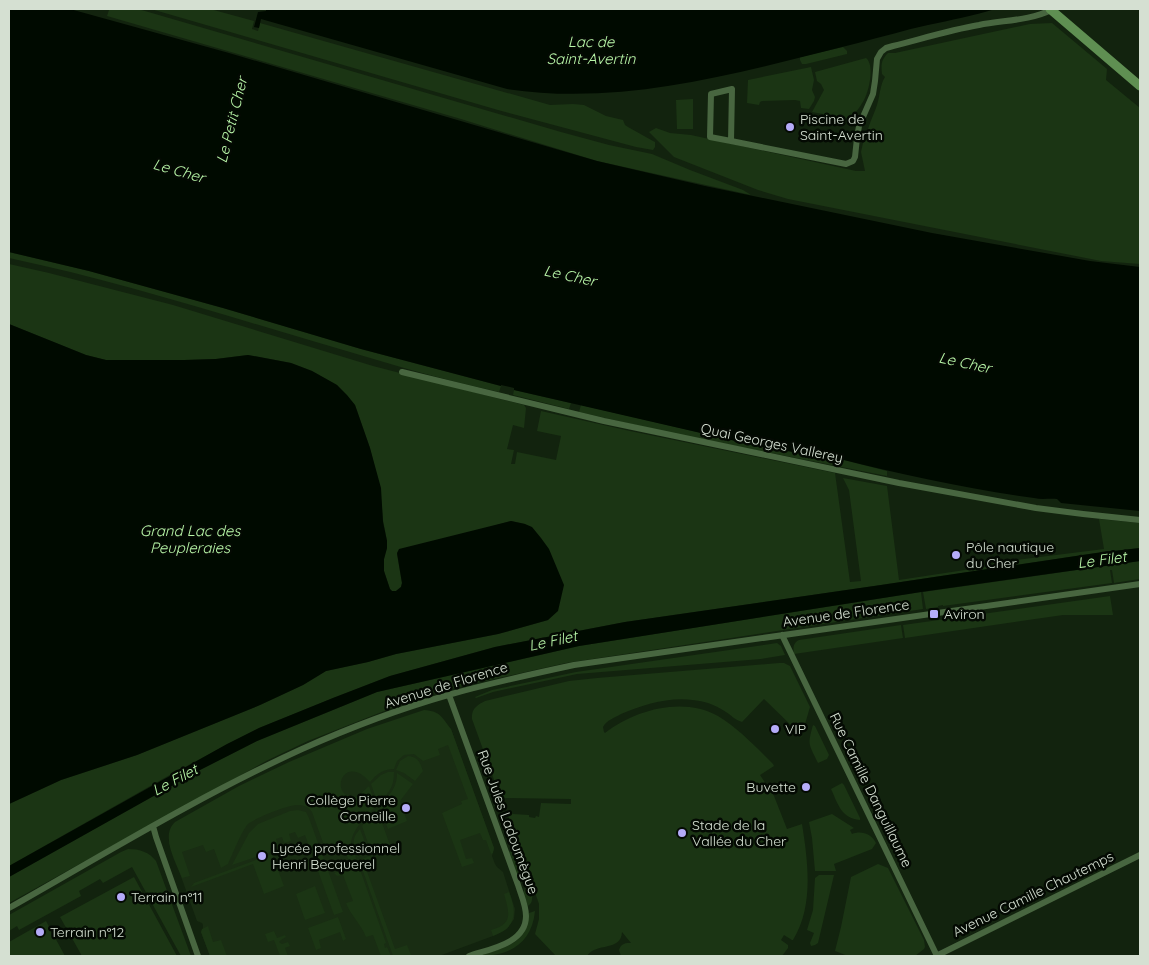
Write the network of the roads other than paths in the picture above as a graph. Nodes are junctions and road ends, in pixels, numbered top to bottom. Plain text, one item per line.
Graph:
1 (1050, 10) edge
2 (1140, 86) edge
3 (730, 140) junction
4 (402, 372) dead end
5 (1140, 520) edge
6 (1140, 584) edge
7 (782, 635) junction
8 (449, 695) junction
9 (153, 826) junction
10 (1140, 855) edge
11 (9, 908) edge
12 (198, 956) edge
13 (469, 956) edge
14 (936, 956) edge

1 - 2 street
1 - 3 street
3 - 3 street
4 - 5 street, Quai Georges Vallerey
6 - 7 street, Avenue de Florence
7 - 8 street, Avenue de Florence
7 - 14 street, Rue Camille Danguillaume
8 - 9 street, Avenue de Florence
8 - 13 street, Rue Jules Ladoumègue
9 - 11 street, Avenue de Florence
9 - 12 street
10 - 14 street, Avenue Camille Chautemps

